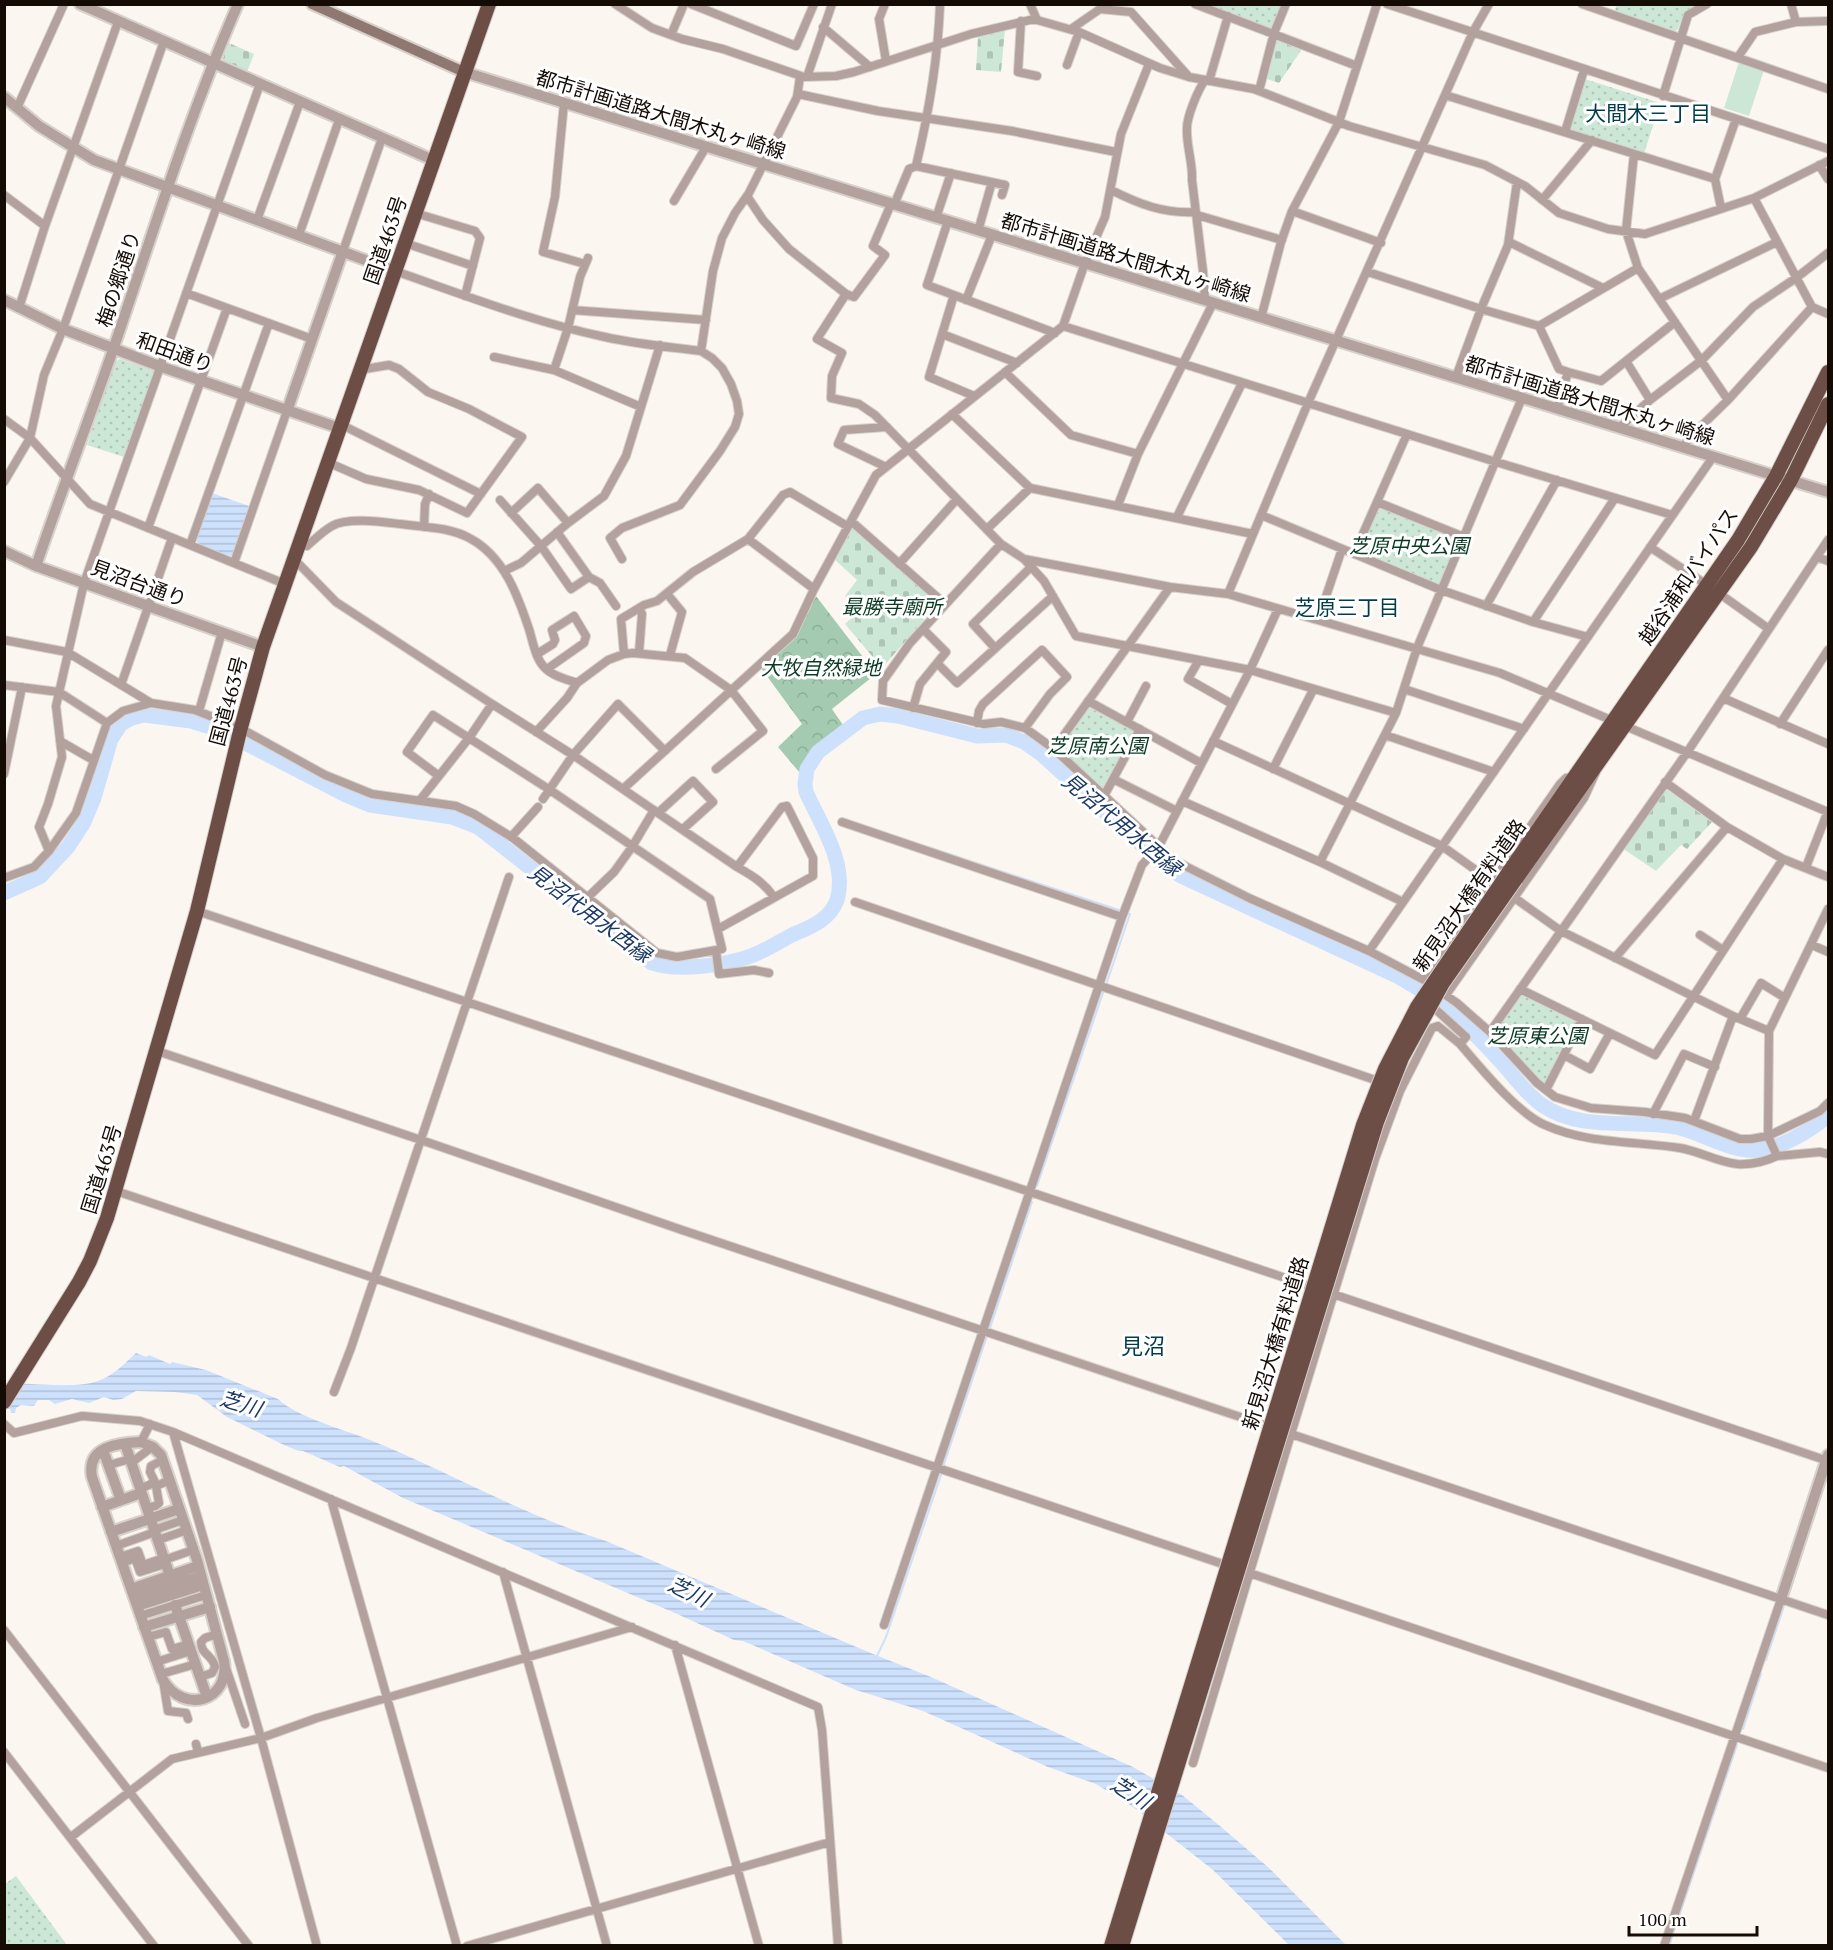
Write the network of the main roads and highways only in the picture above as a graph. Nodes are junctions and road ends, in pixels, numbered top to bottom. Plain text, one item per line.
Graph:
1 (312, 4) edge
2 (489, 4) edge
3 (464, 72) junction
4 (1828, 372) edge
5 (1828, 404) edge
6 (1569, 796) junction
7 (1512, 876) junction
8 (4, 1402) edge
9 (1111, 1946) edge
10 (1122, 1946) edge

1 - 3 main road
2 - 3 highway, 国道463号
3 - 8 highway, 国道463号
4 - 6 highway, 越谷浦和バイパス
5 - 6 highway, 越谷浦和バイパス
6 - 7 highway, 新見沼大橋有料道路
7 - 9 highway, 新見沼大橋有料道路, bridge
7 - 10 highway, 新見沼大橋有料道路, bridge

